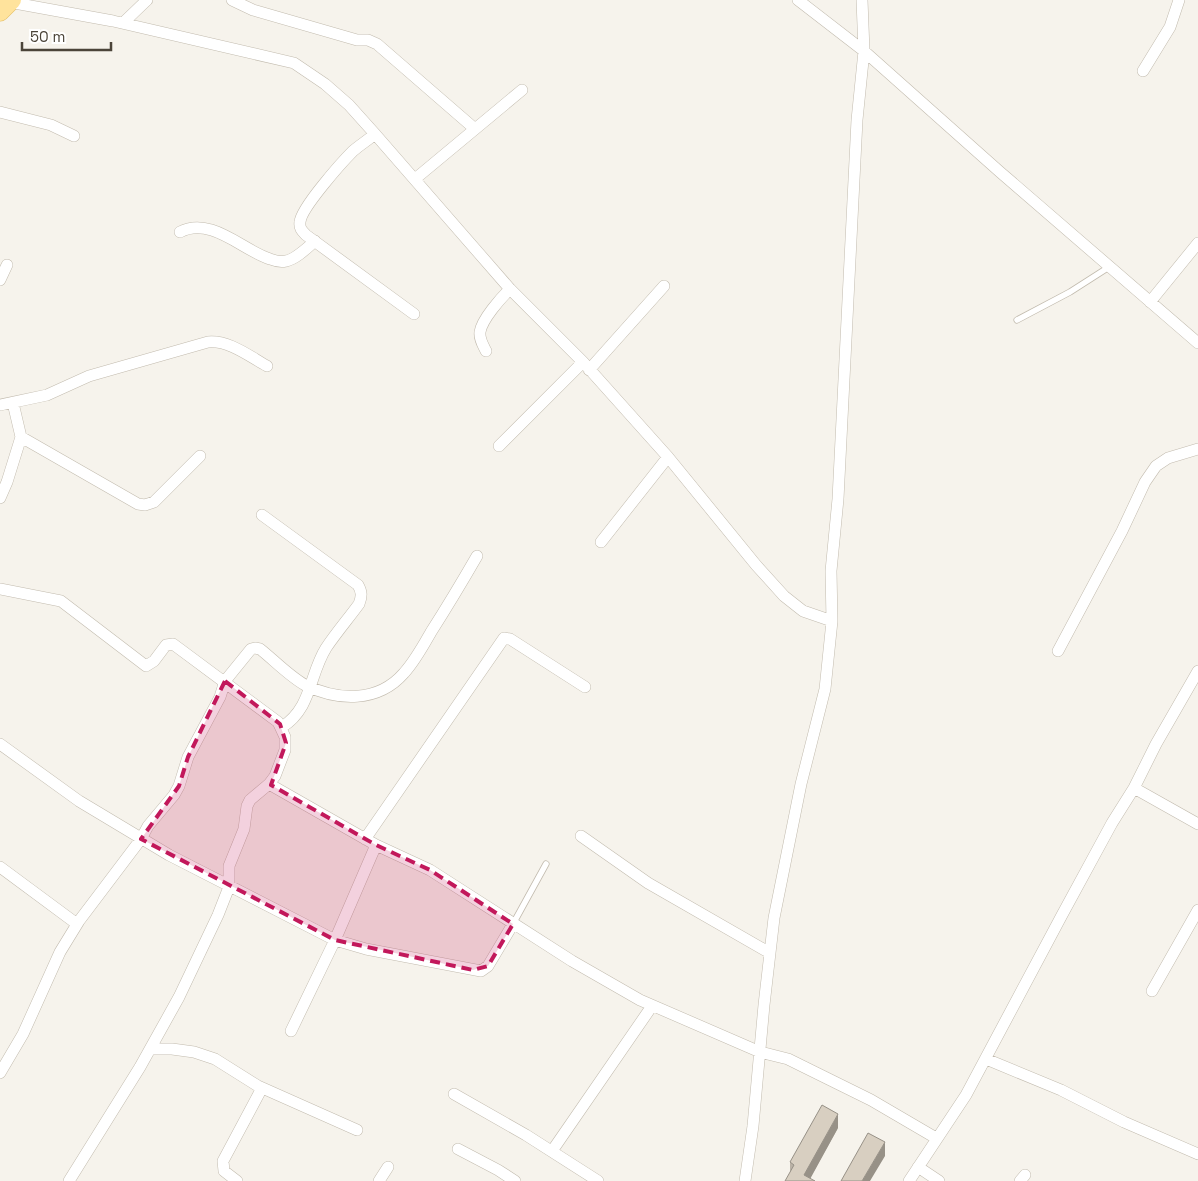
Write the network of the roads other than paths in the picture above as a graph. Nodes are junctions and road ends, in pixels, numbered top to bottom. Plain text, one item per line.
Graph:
1 (147, 0) edge
2 (232, 0) edge
3 (798, 0) edge
4 (862, 0) edge
5 (1179, 0) edge
6 (7, 5) edge
7 (123, 23) junction
8 (864, 51) junction
9 (1143, 71) dead end
10 (522, 90) dead end
11 (0, 112) edge
12 (475, 129) junction
13 (375, 134) junction
14 (74, 136) dead end
15 (415, 179) junction
16 (180, 232) dead end
17 (315, 241) junction
18 (1198, 243) edge
19 (7, 265) dead end
20 (1109, 267) junction
21 (0, 280) edge
22 (664, 286) dead end
23 (510, 289) junction
24 (1150, 302) junction
25 (414, 314) dead end
26 (1017, 320) dead end
27 (1198, 343) edge
28 (486, 351) dead end
29 (267, 366) dead end
30 (586, 366) junction
31 (13, 403) junction
32 (0, 405) edge
33 (20, 437) junction
34 (499, 446) dead end
35 (1198, 449) edge
36 (200, 456) dead end
37 (668, 457) junction
38 (0, 498) edge
39 (262, 515) dead end
40 (601, 542) dead end
41 (477, 556) dead end
42 (0, 589) edge
43 (832, 621) junction
44 (1058, 651) dead end
45 (1198, 672) edge
46 (225, 681) junction
47 (311, 687) junction
48 (585, 687) dead end
49 (282, 727) junction
50 (0, 744) edge
51 (269, 784) junction
52 (1134, 788) junction
53 (1198, 824) edge
54 (581, 836) dead end
55 (141, 838) junction
56 (365, 839) junction
57 (376, 845) junction
58 (546, 864) dead end
59 (0, 867) edge
60 (229, 887) junction
61 (1198, 910) edge
62 (77, 924) junction
63 (513, 924) junction
64 (336, 940) junction
65 (770, 953) junction
66 (1152, 991) dead end
67 (652, 1006) junction
68 (291, 1031) dead end
69 (150, 1049) junction
70 (760, 1052) junction
71 (986, 1059) junction
72 (0, 1073) edge
73 (262, 1088) junction
74 (454, 1094) dead end
75 (357, 1130) dead end
76 (936, 1138) junction
77 (458, 1149) dead end
78 (552, 1151) junction
79 (1198, 1154) edge
80 (918, 1167) junction
81 (388, 1168) dead end
82 (69, 1181) edge
83 (237, 1181) edge
84 (379, 1181) edge
85 (515, 1181) edge
86 (598, 1181) edge
87 (745, 1181) edge
88 (909, 1181) edge
89 (939, 1181) edge

1 - 7 street
2 - 12 street
3 - 8 street
4 - 8 street
5 - 9 street
6 - 7 street
7 - 13 street
8 - 20 street
8 - 43 street
10 - 12 street
11 - 14 street
12 - 15 street
13 - 15 street
13 - 17 street
15 - 23 street
16 - 17 street
17 - 25 street
18 - 24 street
19 - 21 street
20 - 24 street
20 - 26 lane
22 - 30 street
23 - 28 street
23 - 30 street
24 - 27 street
29 - 31 street
30 - 34 street
30 - 37 street
31 - 32 street
31 - 33 street
33 - 36 street
33 - 38 street
35 - 44 street
37 - 40 street
37 - 43 street
39 - 47 street
41 - 47 street
42 - 46 street
43 - 65 street
45 - 52 street
46 - 47 street
46 - 49 street
46 - 55 street
47 - 49 street
48 - 56 street
49 - 51 street
50 - 55 street
51 - 56 street
51 - 60 street
52 - 53 street
52 - 71 street
54 - 65 street
55 - 60 street
55 - 62 street
56 - 57 street
57 - 63 street
57 - 64 street
58 - 63 lane
59 - 62 street
60 - 64 street
60 - 69 street
61 - 66 street
62 - 72 street
63 - 64 street
63 - 67 street
64 - 68 street
65 - 70 street
67 - 70 street
67 - 78 street
69 - 73 street
69 - 82 street
70 - 76 street
70 - 87 street
71 - 76 street
71 - 79 street
73 - 75 street
73 - 83 street
74 - 78 street
76 - 80 street
77 - 85 street
78 - 86 street
80 - 88 street
80 - 89 street
81 - 84 street

